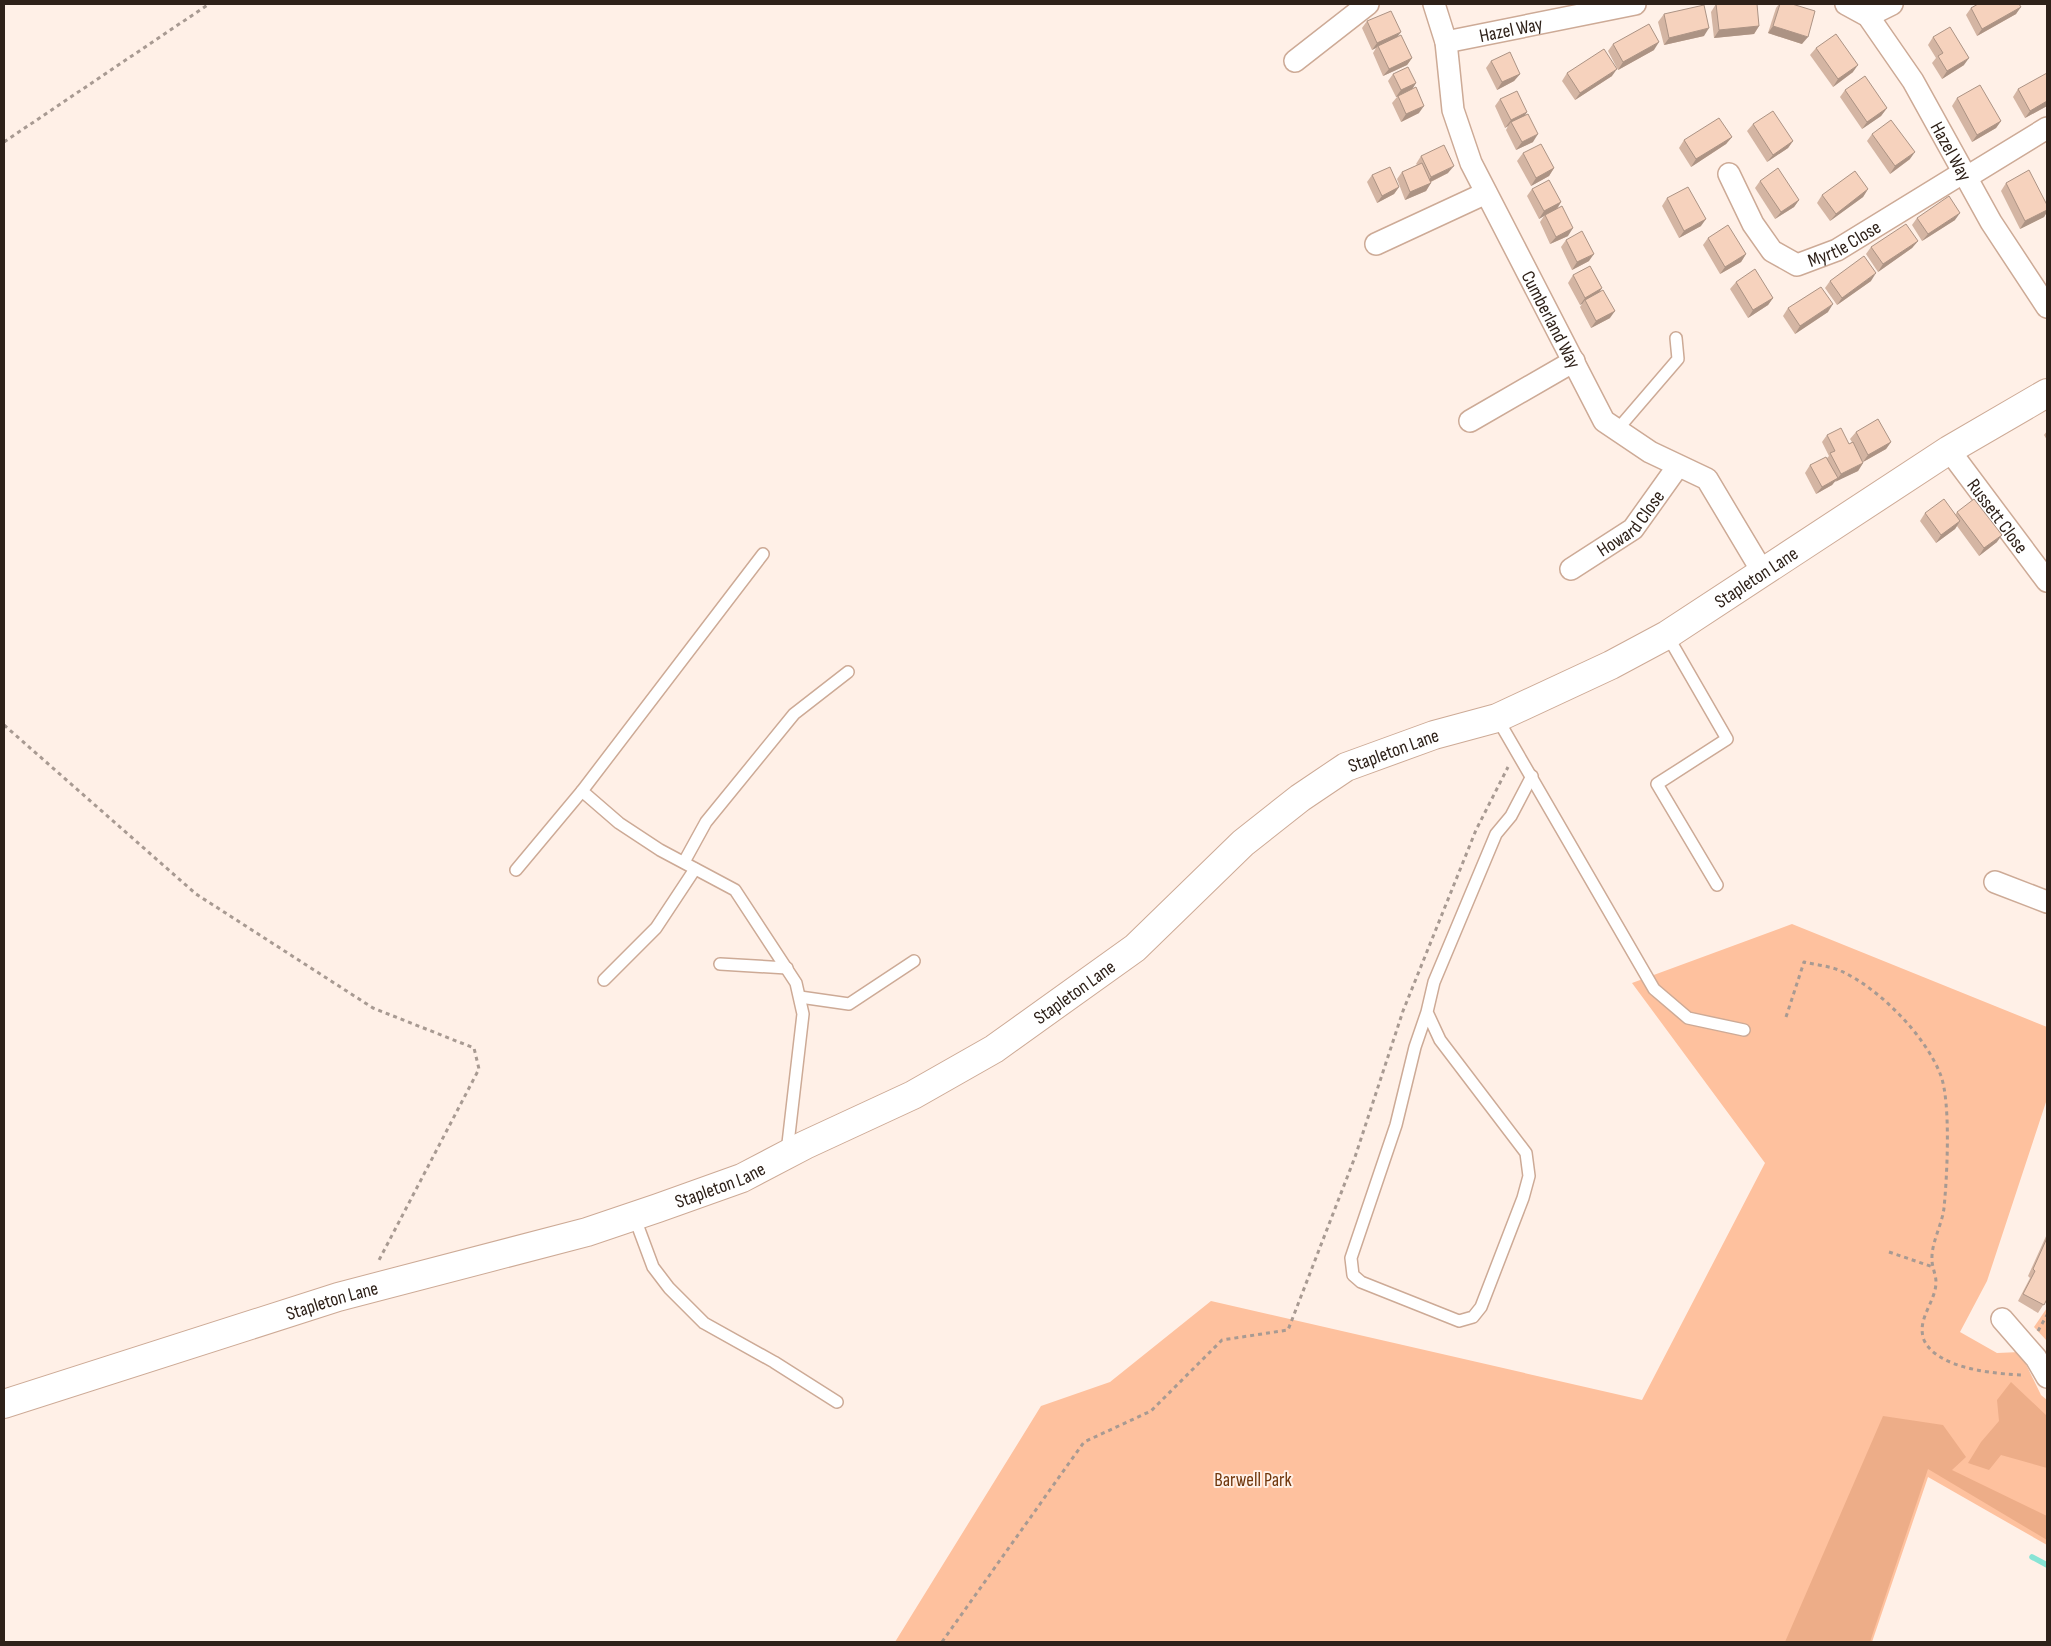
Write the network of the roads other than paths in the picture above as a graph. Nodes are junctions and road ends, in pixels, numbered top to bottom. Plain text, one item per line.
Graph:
1 (1368, 4) edge
2 (1434, 4) edge
3 (1635, 4) edge
4 (1846, 4) edge
5 (1892, 4) edge
6 (1868, 16) junction
7 (1446, 42) junction
8 (1295, 61) dead end
9 (2047, 128) edge
10 (1729, 174) dead end
11 (1965, 174) junction
12 (1486, 193) junction
13 (1376, 244) dead end
14 (2047, 307) edge
15 (1676, 338) dead end
16 (1574, 361) junction
17 (2047, 393) edge
18 (1470, 421) dead end
19 (1617, 430) junction
20 (1949, 450) junction
21 (1678, 466) junction
22 (762, 554) dead end
23 (1571, 569) dead end
24 (1762, 571) junction
25 (2047, 581) edge
26 (1667, 635) junction
27 (848, 672) dead end
28 (1497, 718) junction
29 (1532, 776) junction
30 (582, 791) junction
31 (684, 862) junction
32 (695, 869) junction
33 (516, 870) dead end
34 (1994, 882) dead end
35 (1717, 885) dead end
36 (2047, 902) edge
37 (914, 961) dead end
38 (720, 964) dead end
39 (787, 968) junction
40 (604, 980) dead end
41 (800, 997) junction
42 (1427, 1012) junction
43 (1744, 1030) dead end
44 (787, 1155) junction
45 (634, 1216) junction
46 (2002, 1319) dead end
47 (2047, 1376) edge
48 (837, 1402) dead end
49 (4, 1404) edge

1 - 8 street
2 - 7 street, Cumberland Way
3 - 7 street, Hazel Way
4 - 6 street, Hazel Way
5 - 6 street
6 - 11 street, Hazel Way
7 - 12 street, Cumberland Way
9 - 11 street, Myrtle Close
10 - 11 street, Myrtle Close
11 - 14 street, Hazel Way
12 - 13 street
12 - 16 street, Cumberland Way
15 - 19 lane
16 - 18 street
16 - 19 street, Cumberland Way
17 - 20 street, Stapleton Lane
19 - 21 street, Cumberland Way
20 - 24 street, Stapleton Lane
20 - 25 street, Russett Close
21 - 23 street, Howard Close
21 - 24 street, Cumberland Way
22 - 30 lane
24 - 26 street, Stapleton Lane
26 - 28 street, Stapleton Lane
26 - 35 lane
27 - 31 lane
28 - 29 lane
28 - 44 street, Stapleton Lane
29 - 42 lane
29 - 43 lane
30 - 31 lane
30 - 33 lane
31 - 32 lane
32 - 39 lane
32 - 40 lane
34 - 36 street
37 - 41 lane
38 - 39 lane
39 - 41 lane
41 - 44 lane
42 - 42 lane
44 - 45 street, Stapleton Lane
45 - 48 lane
45 - 49 street, Stapleton Lane
46 - 47 street

